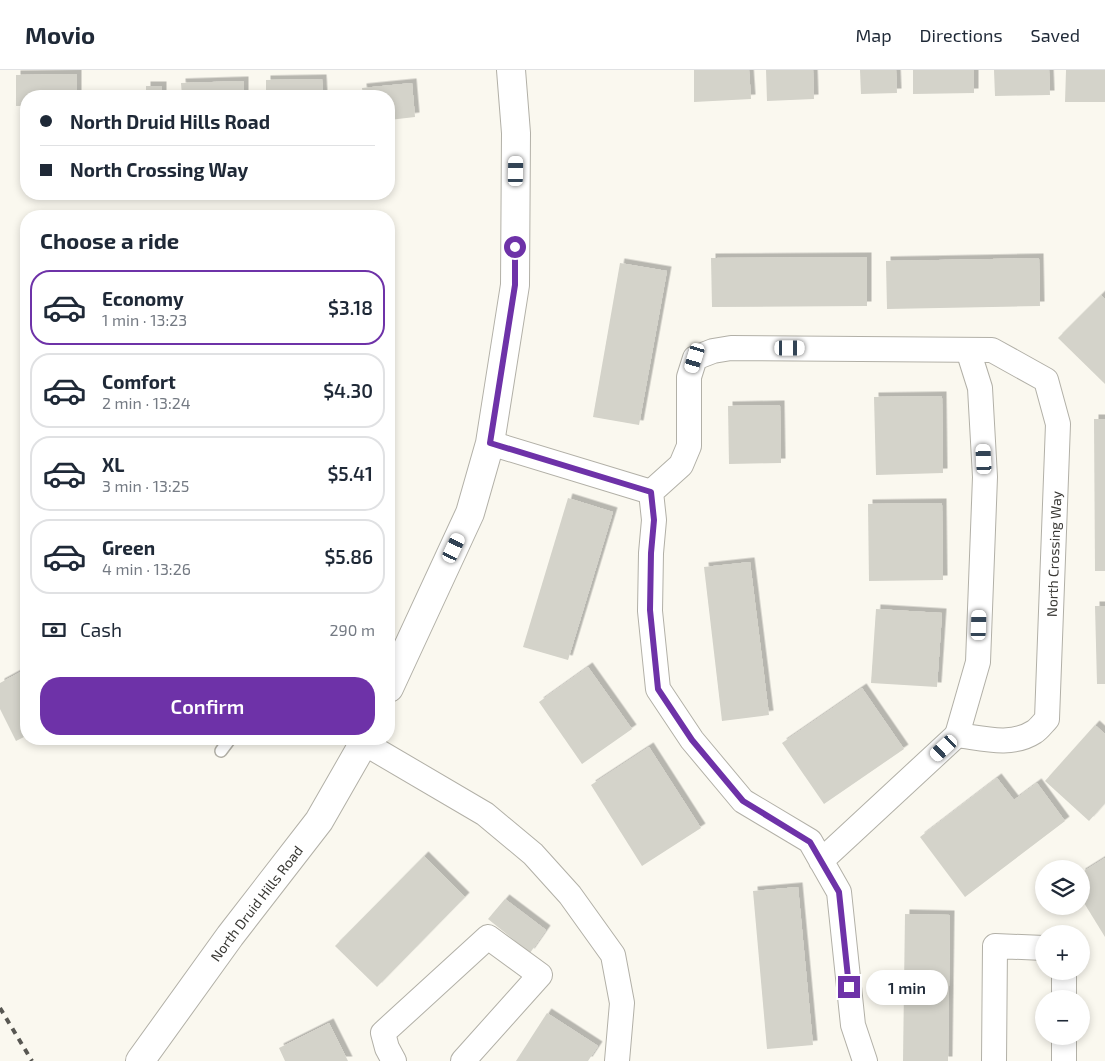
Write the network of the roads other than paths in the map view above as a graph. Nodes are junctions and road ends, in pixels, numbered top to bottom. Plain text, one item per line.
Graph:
1 (511, 70) edge
2 (968, 350) junction
3 (490, 443) junction
4 (651, 492) junction
5 (395, 675) edge
6 (957, 735) junction
7 (226, 745) edge
8 (359, 745) edge
9 (370, 745) edge
10 (221, 751) dead end
11 (821, 861) junction
12 (1035, 948) edge
13 (1064, 1045) edge
14 (140, 1061) edge
15 (394, 1061) edge
16 (463, 1061) edge
17 (618, 1061) edge
18 (865, 1061) edge
19 (994, 1061) edge
20 (1064, 1061) edge

1 - 3 main road
2 - 4 street, North Crossing Way
2 - 6 street
2 - 6 street, North Crossing Way
3 - 4 street
3 - 5 main road
4 - 11 street
6 - 11 street
7 - 10 lane
8 - 14 main road, North Druid Hills Road
9 - 17 street
11 - 18 street
12 - 19 street
13 - 20 street
15 - 16 street

